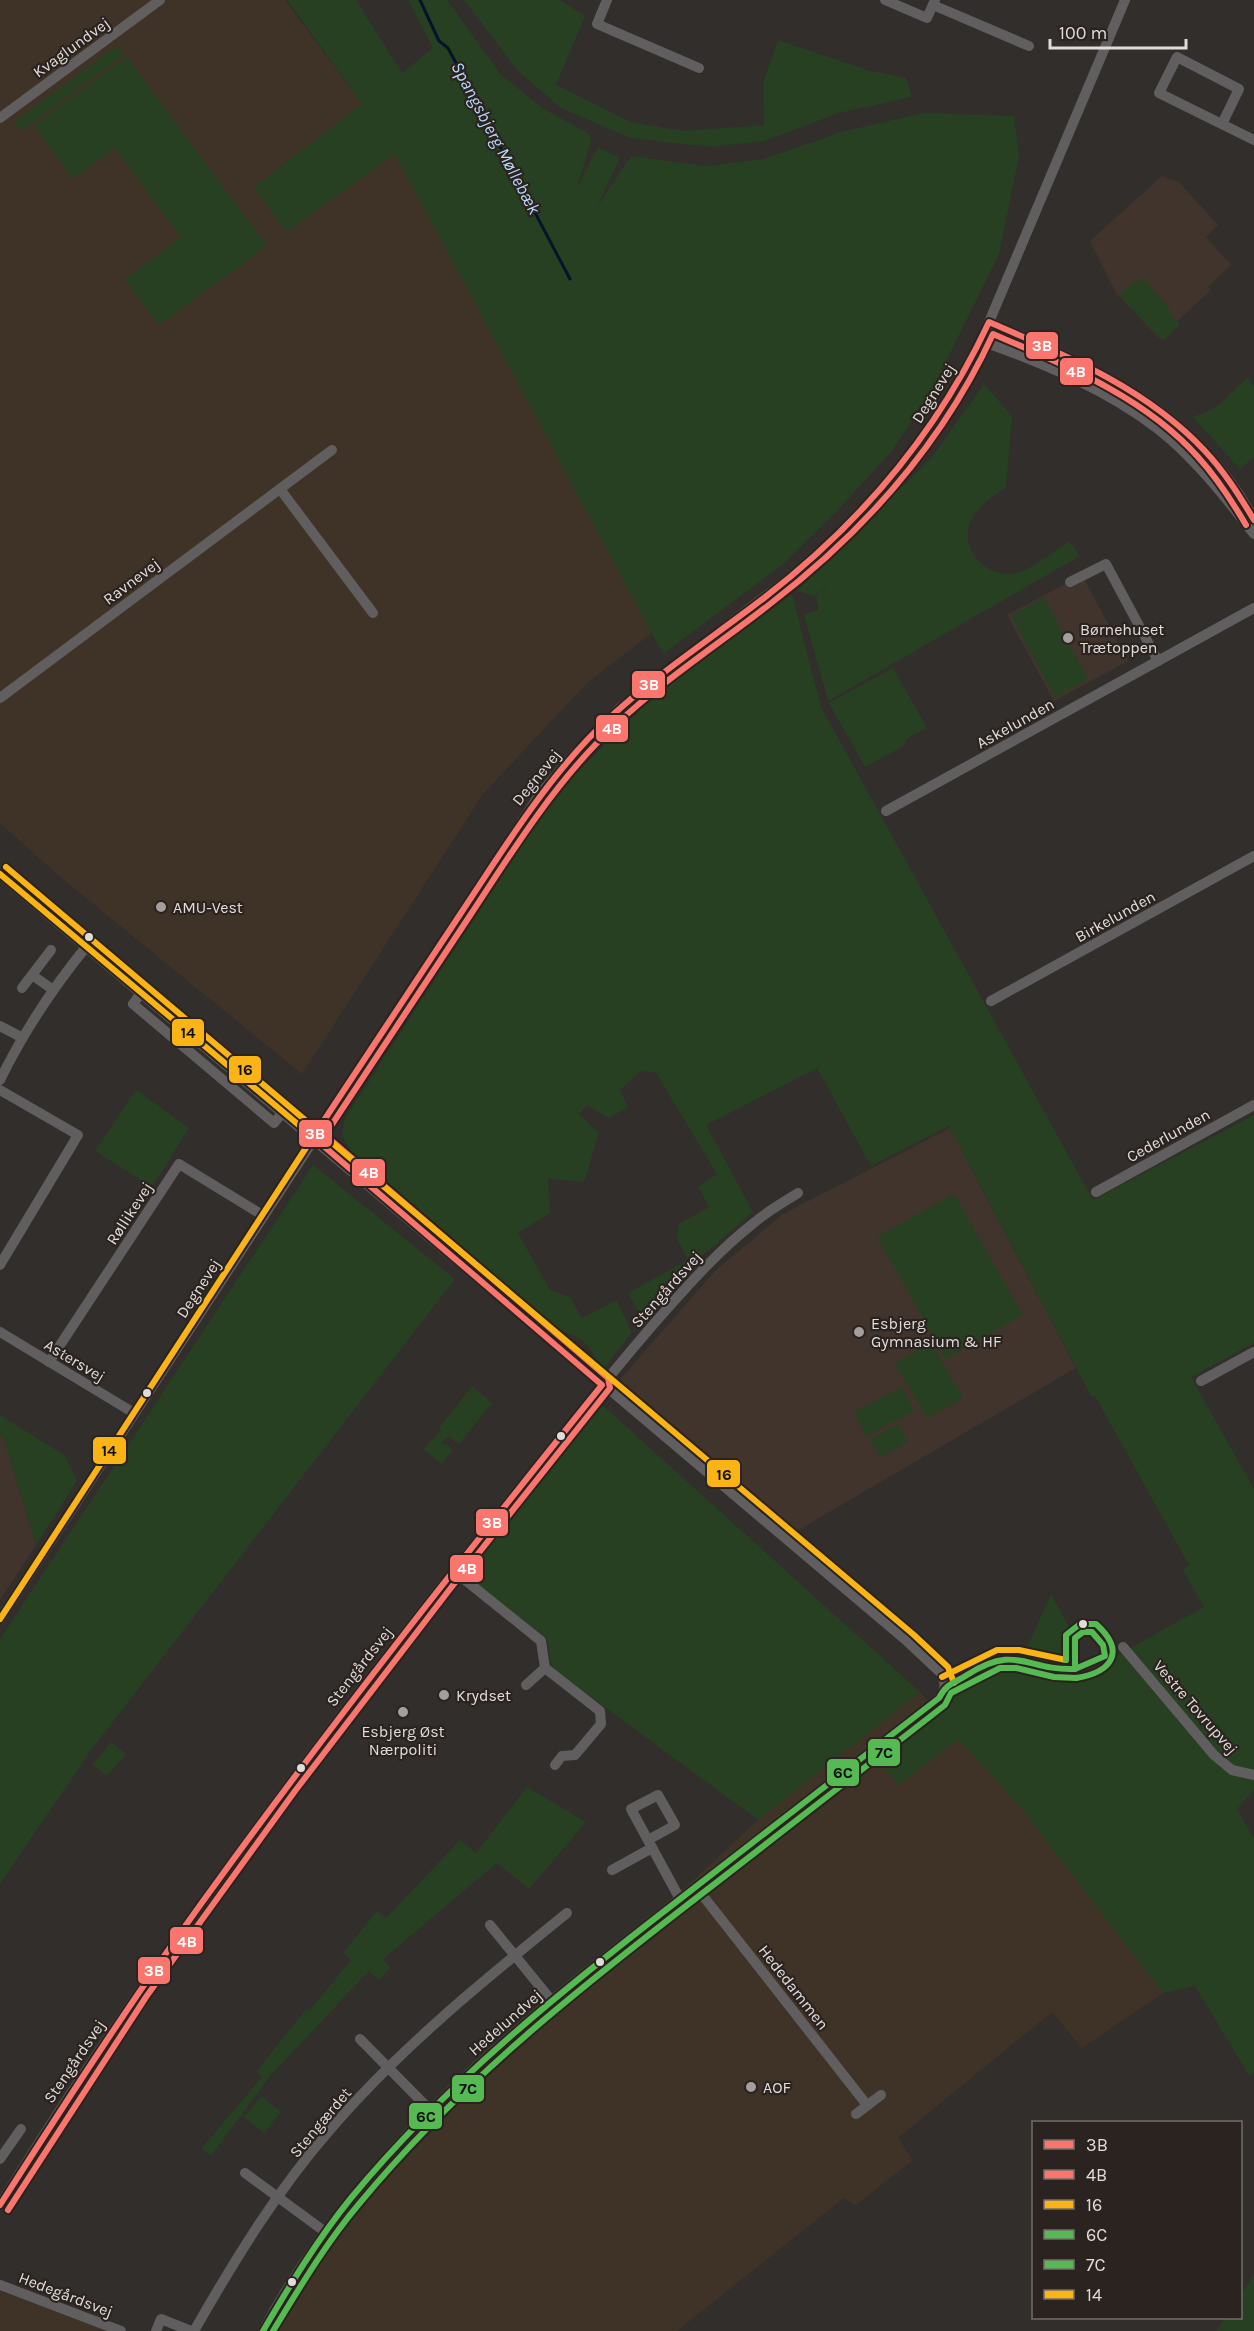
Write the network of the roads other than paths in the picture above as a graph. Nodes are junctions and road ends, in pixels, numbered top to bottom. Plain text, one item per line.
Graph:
1 (160, 0) edge
2 (607, 0) edge
3 (885, 0) edge
4 (1125, 0) edge
5 (934, 2) edge
6 (1029, 46) dead end
7 (699, 68) dead end
8 (0, 118) edge
9 (1222, 124) junction
10 (1254, 140) edge
11 (989, 322) junction
12 (981, 341) junction
13 (332, 450) dead end
14 (280, 489) junction
15 (1254, 520) edge
16 (1254, 534) edge
17 (1070, 582) dead end
18 (1254, 608) edge
19 (373, 613) dead end
20 (1158, 661) junction
21 (0, 698) edge
22 (886, 811) dead end
23 (1254, 856) edge
24 (0, 874) edge
25 (86, 947) junction
26 (51, 950) dead end
27 (32, 975) junction
28 (22, 988) dead end
29 (52, 989) junction
30 (991, 1001) dead end
31 (0, 1026) edge
32 (21, 1037) junction
33 (0, 1080) edge
34 (0, 1090) edge
35 (1254, 1105) edge
36 (313, 1137) junction
37 (798, 1192) dead end
38 (1096, 1192) dead end
39 (264, 1216) junction
40 (0, 1265) edge
41 (0, 1332) edge
42 (1254, 1352) edge
43 (49, 1362) junction
44 (1201, 1381) dead end
45 (602, 1385) junction
46 (134, 1413) junction
47 (454, 1570) junction
48 (0, 1619) edge
49 (1123, 1647) dead end
50 (546, 1668) junction
51 (526, 1685) dead end
52 (555, 1765) dead end
53 (1254, 1775) edge
54 (612, 1870) dead end
55 (696, 1887) junction
56 (680, 1899) junction
57 (567, 1913) dead end
58 (490, 1925) dead end
59 (515, 1956) junction
60 (551, 2000) junction
61 (360, 2039) dead end
62 (388, 2067) junction
63 (881, 2095) dead end
64 (867, 2105) junction
65 (429, 2109) junction
66 (856, 2114) dead end
67 (21, 2129) dead end
68 (0, 2159) edge
69 (245, 2173) dead end
70 (277, 2198) junction
71 (0, 2205) edge
72 (324, 2231) junction
73 (0, 2285) edge
74 (122, 2331) edge
75 (156, 2331) edge
76 (193, 2331) edge
77 (263, 2331) edge

1 - 8 street, Kvaglundvej
2 - 7 street
3 - 5 street
4 - 11 street, Degnevej
5 - 6 street
9 - 9 street
9 - 10 street
11 - 12 street, Degnevej
11 - 15 street
12 - 16 street
12 - 36 street, Degnevej
13 - 14 street, Ravnevej
14 - 19 street
14 - 21 street, Ravnevej
17 - 20 street
18 - 20 street, Askelunden
20 - 22 street, Askelunden
23 - 30 street, Birkelunden
24 - 25 street
25 - 29 street
25 - 36 street
26 - 27 street
27 - 28 street
27 - 29 street
29 - 32 street
31 - 32 street
32 - 33 street
34 - 40 street
35 - 38 street, Cederlunden
36 - 39 street, Degnevej
36 - 45 street
37 - 45 street, Stengårdsvej
39 - 43 street, Røllikevej
39 - 46 street, Degnevej
41 - 43 street, Astersvej
42 - 44 street
43 - 46 street, Astersvej
45 - 47 street, Stengårdsvej
45 - 55 street, Hedelundvej
46 - 48 street, Degnevej
47 - 50 street
47 - 71 street, Stengårdsvej
49 - 53 street, Vestre Tovrupvej
50 - 51 street
50 - 52 street
54 - 56 street
55 - 56 street, Hedelundvej
55 - 64 street, Hededammen
56 - 60 street, Hedelundvej
57 - 59 street, Stengærdet
58 - 59 street
59 - 60 street
59 - 62 street, Stengærdet
60 - 65 street, Hedelundvej
61 - 62 street
62 - 65 street
62 - 70 street, Stengærdet
63 - 64 street
64 - 66 street
65 - 72 street, Hedelundvej
67 - 68 street
69 - 70 street
70 - 72 street
70 - 76 street, Stengærdet
72 - 77 street, Hedelundvej
73 - 74 street, Hedegårdsvej
75 - 76 street, Stengærdet

